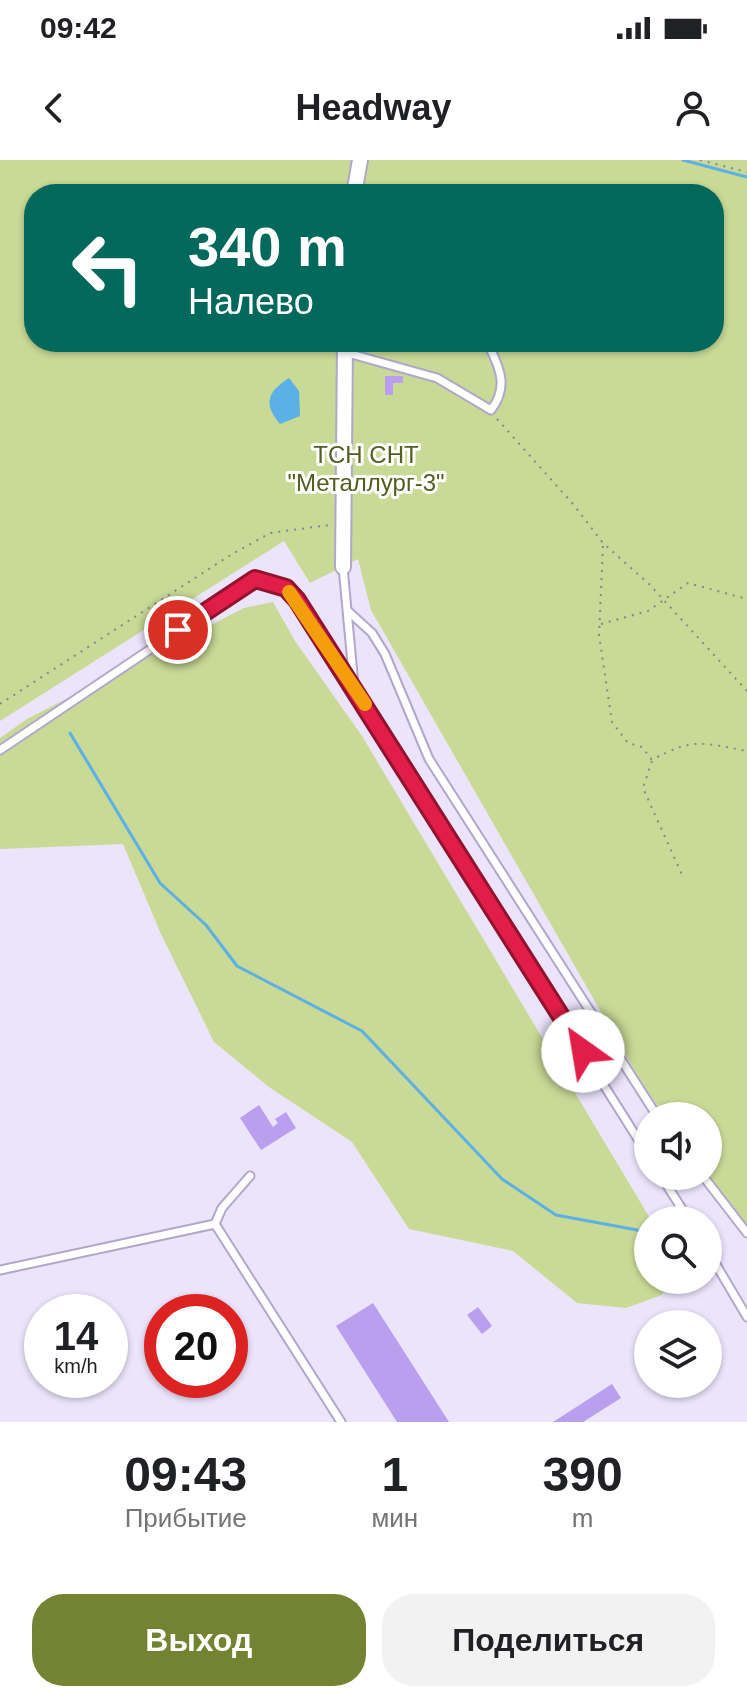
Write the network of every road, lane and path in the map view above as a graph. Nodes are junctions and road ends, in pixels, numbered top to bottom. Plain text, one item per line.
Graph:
1 (360, 160) edge
2 (700, 160) edge
3 (747, 172) edge
4 (356, 184) edge
5 (344, 352) edge
6 (359, 352) edge
7 (492, 352) edge
8 (491, 410) junction
9 (342, 523) junction
10 (603, 543) junction
11 (343, 567) joint
12 (747, 599) edge
13 (664, 600) junction
14 (349, 612) junction
15 (599, 625) junction
16 (354, 688) junction
17 (747, 691) edge
18 (0, 704) edge
19 (0, 750) edge
20 (747, 751) edge
21 (652, 760) junction
22 (683, 877) dead end
23 (648, 1102) edge
24 (634, 1133) edge
25 (250, 1176) dead end
26 (714, 1190) edge
27 (215, 1224) junction
28 (747, 1233) edge
29 (0, 1270) edge
30 (722, 1275) edge
31 (747, 1317) edge
32 (341, 1422) edge

1 - 4 street
2 - 3 path
5 - 9 street
6 - 8 lane
7 - 8 lane
8 - 10 path
9 - 11 street
9 - 18 path
10 - 13 path
10 - 15 path
11 - 14 lane
12 - 13 path
13 - 15 path
13 - 17 path
14 - 16 lane
14 - 23 lane
15 - 21 path
16 - 19 lane
16 - 24 lane
20 - 21 path
21 - 22 path
25 - 27 lane
26 - 28 lane
27 - 29 lane
27 - 32 lane
30 - 31 lane

